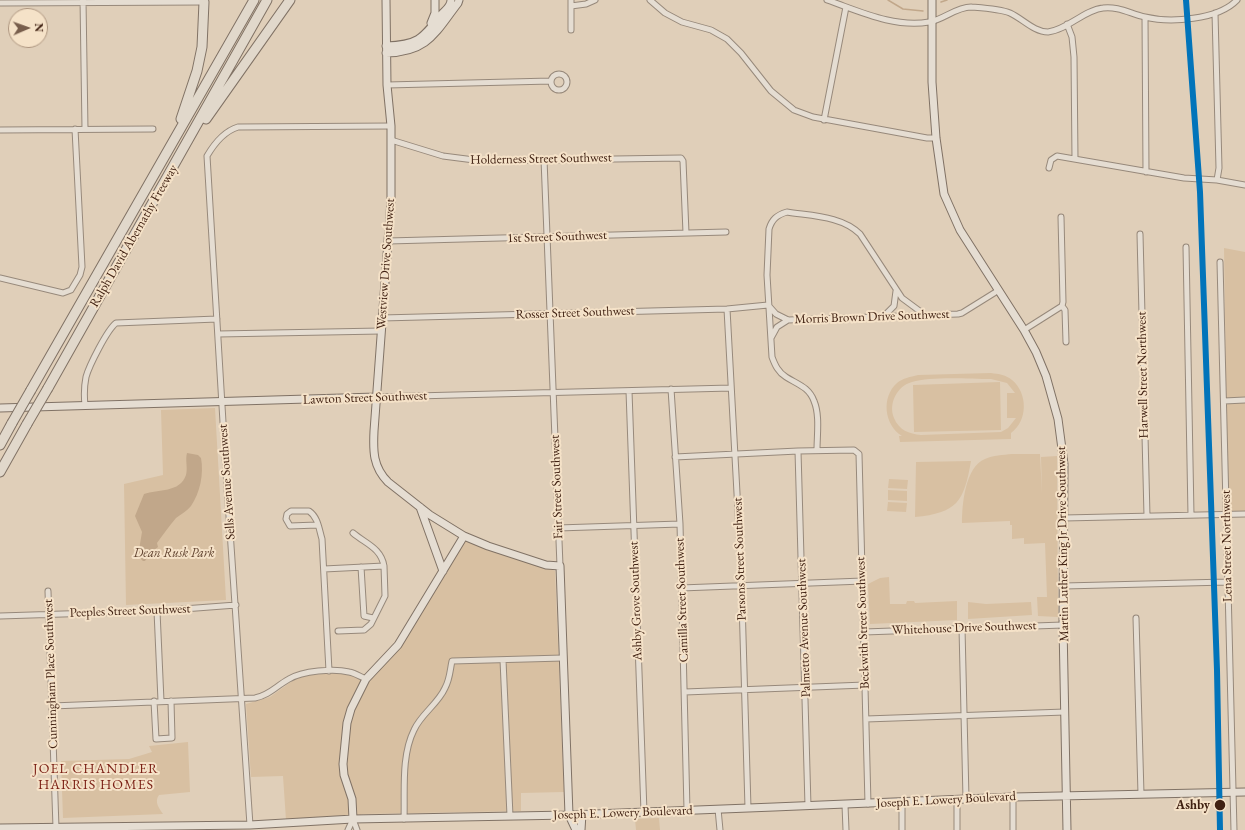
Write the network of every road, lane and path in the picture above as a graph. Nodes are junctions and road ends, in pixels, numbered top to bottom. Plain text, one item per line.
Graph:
1 (254, 0) edge
2 (267, 0) edge
3 (290, 0) edge
4 (386, 0) edge
5 (435, 0) edge
6 (451, 0) edge
7 (459, 0) edge
8 (596, 0) edge
9 (650, 0) edge
10 (826, 0) edge
11 (932, 0) edge
12 (1237, 0) edge
13 (83, 1) edge
14 (204, 1) edge
15 (0, 2) edge
16 (571, 3) edge
17 (846, 7) junction
18 (1215, 13) junction
19 (1145, 17) junction
20 (931, 22) junction
21 (1067, 24) junction
22 (428, 30) junction
23 (570, 30) dead end
24 (386, 46) junction
25 (386, 53) junction
26 (551, 81) dead end
27 (387, 85) junction
28 (824, 120) junction
29 (391, 126) junction
30 (75, 129) junction
31 (85, 129) junction
32 (153, 129) dead end
33 (0, 130) edge
34 (936, 138) junction
35 (391, 140) junction
36 (173, 142) junction
37 (180, 156) junction
38 (544, 159) junction
39 (1075, 159) junction
40 (1049, 168) dead end
41 (1146, 172) junction
42 (1217, 180) junction
43 (1245, 185) edge
44 (1061, 217) dead end
45 (726, 232) dead end
46 (686, 233) junction
47 (1140, 234) dead end
48 (547, 237) junction
49 (388, 240) junction
50 (1186, 248) dead end
51 (1220, 262) dead end
52 (0, 278) edge
53 (896, 290) junction
54 (999, 290) junction
55 (768, 305) junction
56 (1062, 306) junction
57 (727, 309) junction
58 (550, 314) junction
59 (925, 315) junction
60 (883, 317) junction
61 (382, 318) junction
62 (217, 319) junction
63 (788, 320) junction
64 (1024, 330) junction
65 (381, 331) junction
66 (218, 334) junction
67 (770, 339) junction
68 (1066, 342) dead end
69 (731, 388) junction
70 (671, 389) junction
71 (629, 391) junction
72 (553, 393) junction
73 (376, 397) junction
74 (1245, 400) edge
75 (1224, 401) junction
76 (222, 402) junction
77 (85, 405) junction
78 (0, 408) edge
79 (0, 445) edge
80 (817, 450) junction
81 (798, 451) junction
82 (736, 454) junction
83 (675, 458) junction
84 (0, 472) edge
85 (420, 507) junction
86 (1227, 514) junction
87 (1245, 514) edge
88 (1191, 515) junction
89 (1146, 516) junction
90 (1064, 518) junction
91 (680, 524) junction
92 (317, 525) junction
93 (634, 525) junction
94 (558, 528) junction
95 (353, 533) dead end
96 (464, 536) junction
97 (384, 566) junction
98 (560, 566) junction
99 (361, 567) junction
100 (324, 569) junction
101 (443, 571) junction
102 (863, 581) junction
103 (1227, 582) junction
104 (802, 583) junction
105 (742, 585) junction
106 (1064, 586) junction
107 (681, 588) junction
108 (48, 591) dead end
109 (236, 605) junction
110 (157, 611) junction
111 (49, 614) junction
112 (0, 616) edge
113 (373, 618) junction
114 (1136, 618) dead end
115 (1063, 625) junction
116 (962, 628) junction
117 (338, 631) dead end
118 (864, 632) junction
119 (563, 658) junction
120 (504, 660) junction
121 (329, 672) junction
122 (366, 679) junction
123 (865, 685) junction
124 (805, 687) junction
125 (744, 690) junction
126 (684, 692) junction
127 (241, 699) junction
128 (161, 701) junction
129 (171, 701) junction
130 (154, 702) junction
131 (52, 706) junction
132 (1065, 712) junction
133 (964, 715) junction
134 (866, 719) junction
135 (1234, 792) junction
136 (1245, 792) edge
137 (1141, 794) junction
138 (1066, 796) junction
139 (1013, 797) junction
140 (966, 799) junction
141 (957, 800) junction
142 (902, 802) junction
143 (868, 804) junction
144 (845, 805) junction
145 (808, 806) junction
146 (748, 808) junction
147 (718, 809) junction
148 (687, 810) junction
149 (644, 812) junction
150 (582, 814) junction
151 (569, 815) junction
152 (510, 816) junction
153 (352, 819) junction
154 (404, 819) junction
155 (250, 825) junction
156 (0, 828) edge
157 (56, 828) junction
158 (166, 828) edge
159 (348, 830) edge
160 (357, 830) edge
161 (576, 830) edge
162 (581, 830) edge
163 (720, 830) edge
164 (846, 830) edge
165 (902, 830) edge
166 (957, 830) edge
167 (1013, 830) edge
168 (1068, 830) edge
169 (1234, 830) edge

1 - 36 highway, Ralph David Abernathy Freeway
2 - 37 highway, Ralph David Abernathy Freeway
3 - 37 highway
4 - 24 main road, Westview Drive Southwest
5 - 22 main road
6 - 22 main road
7 - 25 main road
8 - 16 street
9 - 28 street
10 - 17 street
11 - 20 main road, Martin Luther King Jr Drive Southwest
12 - 18 street
13 - 14 street
13 - 15 street
13 - 31 street
14 - 36 highway
16 - 23 street
17 - 20 street
17 - 28 street
18 - 19 street
18 - 42 street
19 - 21 street
19 - 41 street
20 - 21 street
20 - 34 main road, Martin Luther King Jr Drive Southwest
21 - 39 street
22 - 24 main road
24 - 25 main road, Westview Drive Southwest
25 - 27 main road, Westview Drive Southwest
26 - 27 street
27 - 29 main road, Westview Drive Southwest
28 - 34 street
29 - 35 main road, Westview Drive Southwest
29 - 62 street, Sells Avenue Southwest
30 - 31 street
30 - 33 street
30 - 52 street
31 - 32 street
34 - 54 main road, Martin Luther King Jr Drive Southwest
35 - 38 street, Holderness Street Southwest
35 - 49 main road, Westview Drive Southwest
36 - 79 highway, Ralph David Abernathy Freeway, bridge
37 - 84 highway, Ralph David Abernathy Freeway, bridge
38 - 46 street, Holderness Street Southwest
38 - 48 street, Fair Street Southwest
39 - 40 street
39 - 41 street
41 - 42 street
42 - 43 street
44 - 56 street
45 - 46 street, 1st Street Southwest
46 - 48 street, 1st Street Southwest
47 - 89 street, Harwell Street Northwest
48 - 49 street, 1st Street Southwest
48 - 58 street, Fair Street Southwest
49 - 61 main road, Westview Drive Southwest
50 - 88 street
51 - 75 street, Lena Street Northwest
53 - 55 street
53 - 59 street
53 - 60 street
54 - 59 street, Morris Brown Drive Southwest
54 - 64 main road, Martin Luther King Jr Drive Southwest
55 - 57 street, Rosser Street Southwest
55 - 63 street, Morris Brown Drive Southwest
55 - 67 street
56 - 64 street
56 - 68 street
57 - 58 street, Rosser Street Southwest
57 - 69 street, Parsons Street Southwest
58 - 61 street, Rosser Street Southwest
58 - 72 street, Fair Street Southwest
59 - 60 street, Morris Brown Drive Southwest
60 - 63 street, Morris Brown Drive Southwest
61 - 65 main road, Westview Drive Southwest
62 - 66 street, Sells Avenue Southwest
62 - 77 street
63 - 67 street
64 - 90 main road, Martin Luther King Jr Drive Southwest
65 - 66 street
65 - 73 main road, Westview Drive Southwest
66 - 76 street, Sells Avenue Southwest
67 - 80 street
69 - 70 street, Lawton Street Southwest
69 - 82 street, Parsons Street Southwest
70 - 71 street, Lawton Street Southwest
70 - 83 street, Camilla Street Southwest
71 - 72 street, Lawton Street Southwest
71 - 93 street, Ashby Grove Southwest
72 - 73 street, Lawton Street Southwest
72 - 94 street, Fair Street Southwest
73 - 76 main road, Lawton Street Southwest
73 - 85 main road, Westview Drive Southwest
74 - 75 street
75 - 86 street, Lena Street Northwest
76 - 77 main road, Lawton Street Southwest
76 - 109 street, Sells Avenue Southwest
77 - 78 main road, Lawton Street Southwest
80 - 81 street
80 - 102 street, Beckwith Street Southwest
81 - 82 street
81 - 104 street, Palmetto Avenue Southwest
82 - 83 street
82 - 105 street, Parsons Street Southwest
83 - 91 street, Camilla Street Southwest
85 - 96 main road, Westview Drive Southwest
85 - 101 main road
86 - 87 street
86 - 88 street
86 - 103 street, Lena Street Northwest
88 - 89 street
89 - 90 street
90 - 106 main road, Martin Luther King Jr Drive Southwest
91 - 93 street
91 - 107 street, Camilla Street Southwest
92 - 92 street
92 - 100 street
93 - 94 street
93 - 149 street, Ashby Grove Southwest
94 - 98 street, Fair Street Southwest
95 - 97 street
96 - 98 main road, Westview Drive Southwest
96 - 101 main road
97 - 99 street
97 - 113 street
98 - 119 main road, Fair Street Southwest
99 - 100 street
99 - 113 street
100 - 121 street
101 - 122 main road
102 - 104 street
102 - 118 street, Beckwith Street Southwest
103 - 106 street
103 - 135 street, Lena Street Northwest
104 - 105 street
104 - 124 street, Palmetto Avenue Southwest
105 - 107 street
105 - 125 street, Parsons Street Southwest
106 - 115 main road, Martin Luther King Jr Drive Southwest
107 - 126 street, Camilla Street Southwest
108 - 111 street, Cunningham Place Southwest
109 - 110 street, Peeples Street Southwest
109 - 127 street, Sells Avenue Southwest
110 - 111 street, Peeples Street Southwest
110 - 128 street
111 - 112 street, Peeples Street Southwest
111 - 131 street, Cunningham Place Southwest
113 - 117 street
114 - 137 street
115 - 116 street, Whitehouse Drive Southwest
115 - 132 main road, Martin Luther King Jr Drive Southwest
116 - 118 street, Whitehouse Drive Southwest
116 - 133 street
118 - 123 street, Beckwith Street Southwest
119 - 120 street
119 - 151 main road, Fair Street Southwest
120 - 152 street
120 - 154 street
121 - 122 street
121 - 127 street
122 - 153 main road
123 - 124 street
123 - 134 street, Beckwith Street Southwest
124 - 125 street
124 - 145 street, Palmetto Avenue Southwest
125 - 126 street
125 - 146 street, Parsons Street Southwest
126 - 148 street, Camilla Street Southwest
127 - 129 street
127 - 155 street, Sells Avenue Southwest
128 - 129 street
128 - 130 street
129 - 130 street
130 - 131 street
131 - 157 street, Cunningham Place Southwest
132 - 133 street
132 - 138 main road, Martin Luther King Jr Drive Southwest
133 - 134 street
133 - 140 street
134 - 143 street, Beckwith Street Southwest
135 - 136 main road, Joseph E. Lowery Boulevard
135 - 137 main road, Joseph E. Lowery Boulevard
135 - 169 street, Lena Street Northwest
137 - 138 main road, Joseph E. Lowery Boulevard
138 - 139 main road, Joseph E. Lowery Boulevard
138 - 168 main road, Martin Luther King Jr Drive Southwest
139 - 140 main road, Joseph E. Lowery Boulevard
139 - 167 street
140 - 141 main road, Joseph E. Lowery Boulevard
141 - 142 main road, Joseph E. Lowery Boulevard
141 - 166 street
142 - 143 main road, Joseph E. Lowery Boulevard
142 - 165 street
143 - 144 main road, Joseph E. Lowery Boulevard
144 - 145 main road, Joseph E. Lowery Boulevard
144 - 164 street
145 - 146 main road, Joseph E. Lowery Boulevard
146 - 147 main road, Joseph E. Lowery Boulevard
147 - 148 main road, Joseph E. Lowery Boulevard
147 - 163 street
148 - 149 main road, Joseph E. Lowery Boulevard
149 - 150 main road, Joseph E. Lowery Boulevard
150 - 151 main road, Joseph E. Lowery Boulevard
150 - 162 main road
151 - 152 main road, Joseph E. Lowery Boulevard
151 - 161 main road
152 - 154 main road, Joseph E. Lowery Boulevard
153 - 154 main road, Joseph E. Lowery Boulevard
153 - 155 main road, Joseph E. Lowery Boulevard
153 - 159 street
153 - 160 street
155 - 158 main road, Joseph E. Lowery Boulevard
156 - 157 main road, Joseph E. Lowery Boulevard
157 - 158 main road, Joseph E. Lowery Boulevard

